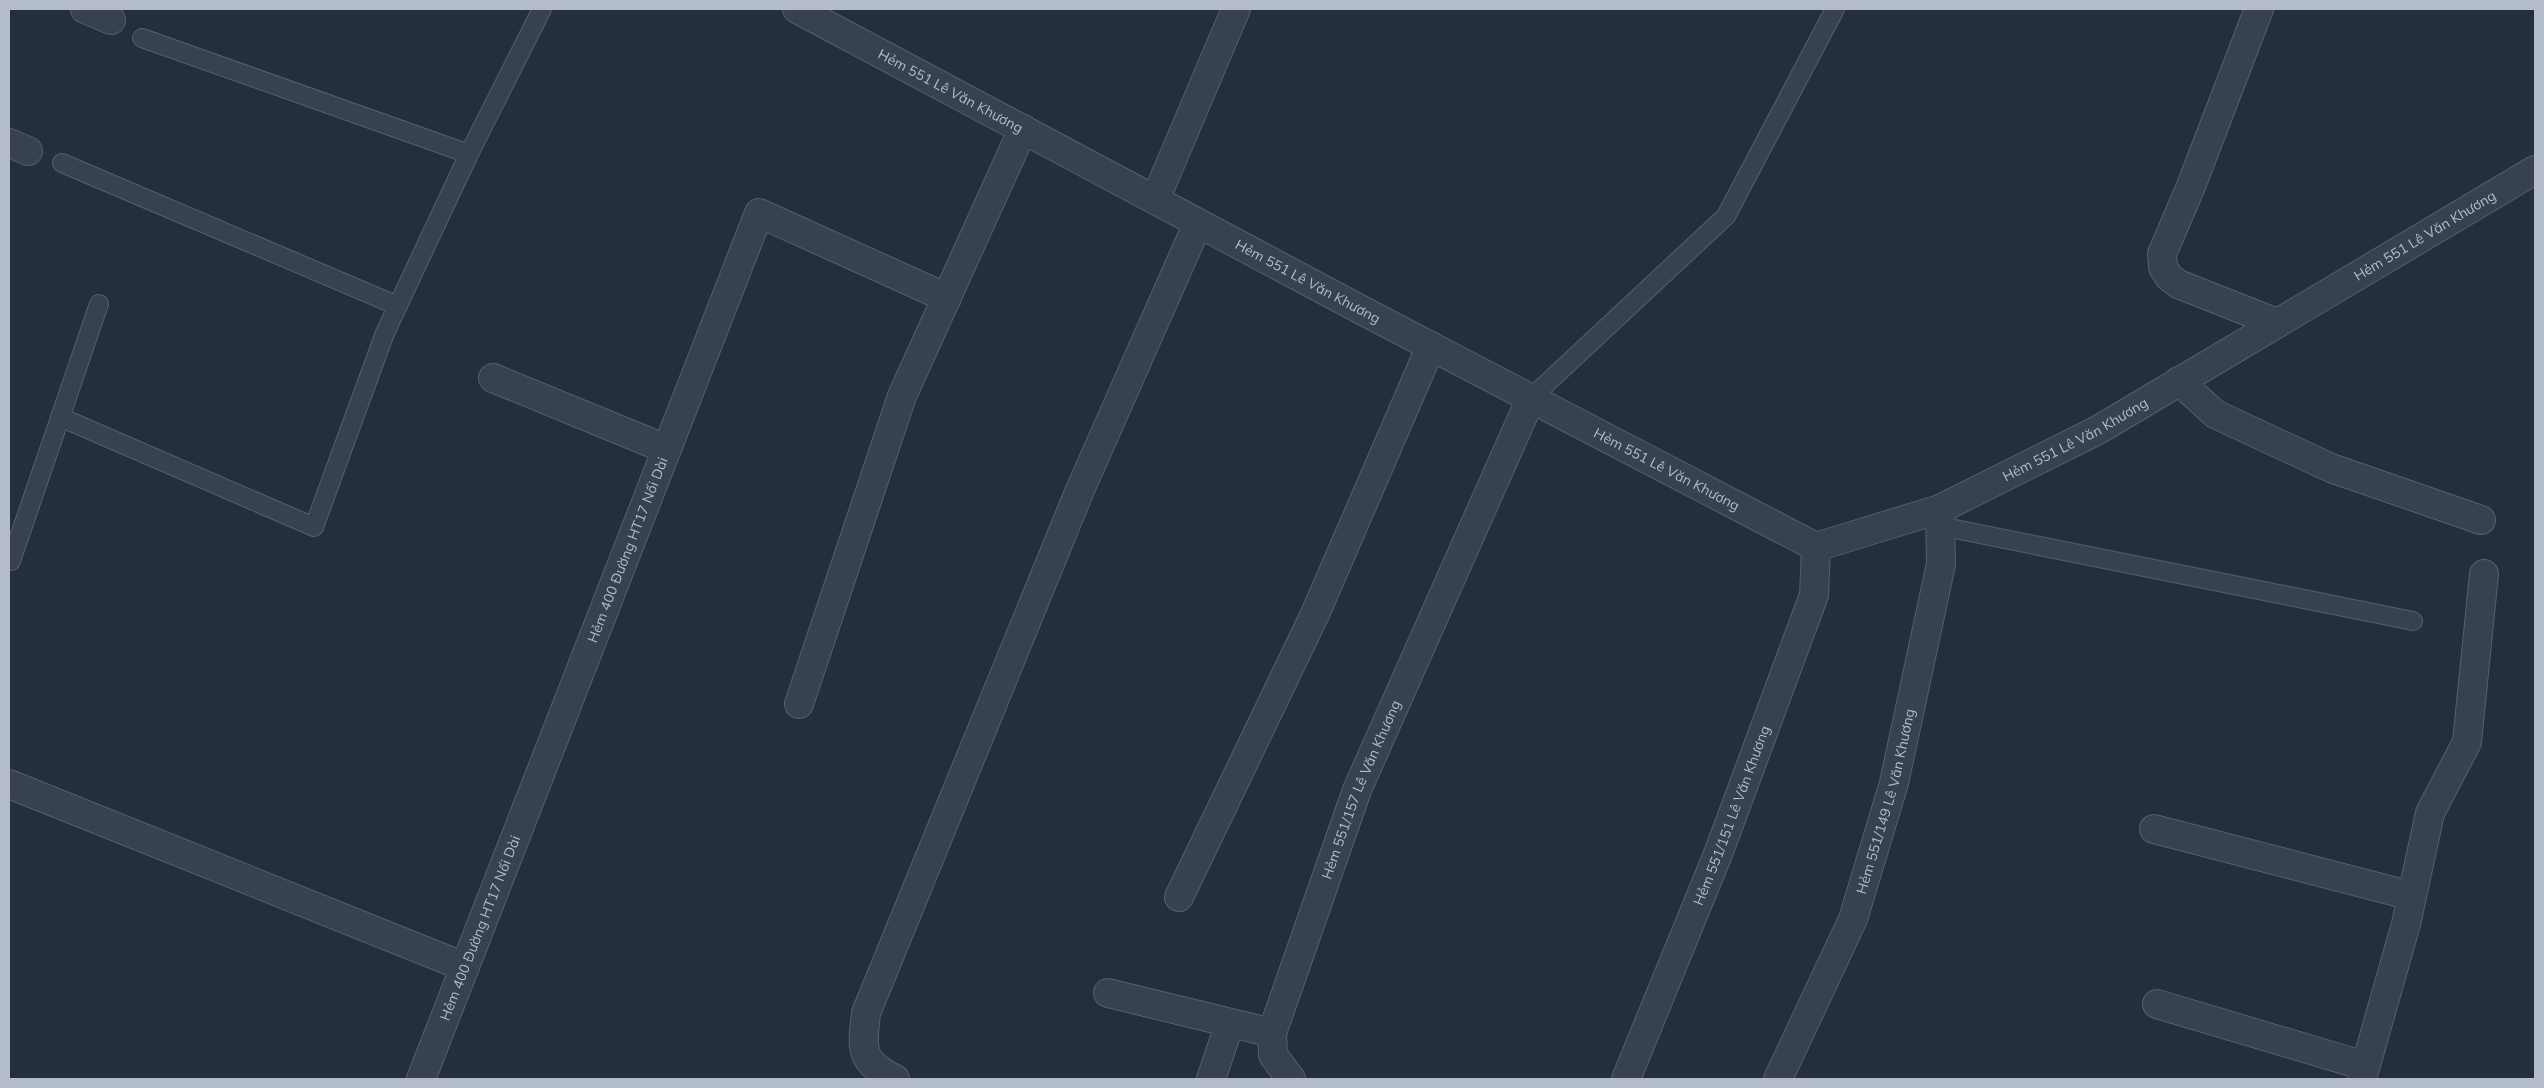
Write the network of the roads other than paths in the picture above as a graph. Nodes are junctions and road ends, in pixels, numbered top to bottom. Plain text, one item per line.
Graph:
1 (85, 9) edge
2 (542, 9) edge
3 (797, 9) edge
4 (1236, 9) edge
5 (1835, 9) edge
6 (2259, 9) edge
7 (111, 20) dead end
8 (142, 38) dead end
9 (1022, 129) junction
10 (468, 154) junction
11 (62, 163) dead end
12 (2535, 170) edge
13 (1155, 200) junction
14 (1198, 223) junction
15 (946, 298) junction
16 (99, 304) dead end
17 (398, 306) junction
18 (2276, 323) junction
19 (1432, 346) junction
20 (493, 378) dead end
21 (2180, 381) junction
22 (1530, 398) junction
23 (60, 417) junction
24 (666, 449) junction
25 (1940, 517) junction
26 (2481, 520) dead end
27 (1816, 547) junction
28 (10, 560) dead end
29 (2484, 574) dead end
30 (2413, 621) dead end
31 (799, 704) dead end
32 (9, 784) edge
33 (2154, 828) dead end
34 (2412, 896) junction
35 (1179, 897) dead end
36 (465, 967) junction
37 (1108, 992) dead end
38 (2157, 1004) dead end
39 (1230, 1023) junction
40 (1272, 1033) junction
41 (2364, 1073) edge
42 (421, 1079) edge
43 (894, 1079) edge
44 (1211, 1079) edge
45 (1291, 1079) edge
46 (1626, 1079) edge
47 (1778, 1079) edge

1 - 7 street
2 - 10 lane
3 - 9 street, Hẻm 551 Lê Văn Khương
4 - 13 street
5 - 22 lane
6 - 18 street
8 - 10 lane
9 - 13 street, Hẻm 551 Lê Văn Khương
9 - 15 street
10 - 17 lane
11 - 17 lane
12 - 18 street, Hẻm 551 Lê Văn Khương
13 - 14 street, Hẻm 551 Lê Văn Khương
14 - 19 street, Hẻm 551 Lê Văn Khương
14 - 43 street
15 - 24 street, Hẻm 400 Đường HT17 Nối Dài
15 - 31 street
16 - 23 lane
17 - 23 lane
18 - 21 street, Hẻm 551 Lê Văn Khương
19 - 22 street, Hẻm 551 Lê Văn Khương
19 - 35 street
20 - 24 street
21 - 25 street, Hẻm 551 Lê Văn Khương
21 - 26 street
22 - 27 street, Hẻm 551 Lê Văn Khương
22 - 40 street, Hẻm 551/157 Lê Văn Khương
23 - 28 lane
24 - 36 street, Hẻm 400 Đường HT17 Nối Dài
25 - 27 street, Hẻm 551 Lê Văn Khương
25 - 30 lane
25 - 47 street, Hẻm 551/149 Lê Văn Khương
27 - 46 street, Hẻm 551/151 Lê Văn Khương
29 - 34 street
32 - 36 street
33 - 34 street
34 - 41 street
36 - 42 street, Hẻm 400 Đường HT17 Nối Dài
37 - 39 street
38 - 41 street
39 - 40 street
39 - 44 street
40 - 45 street

